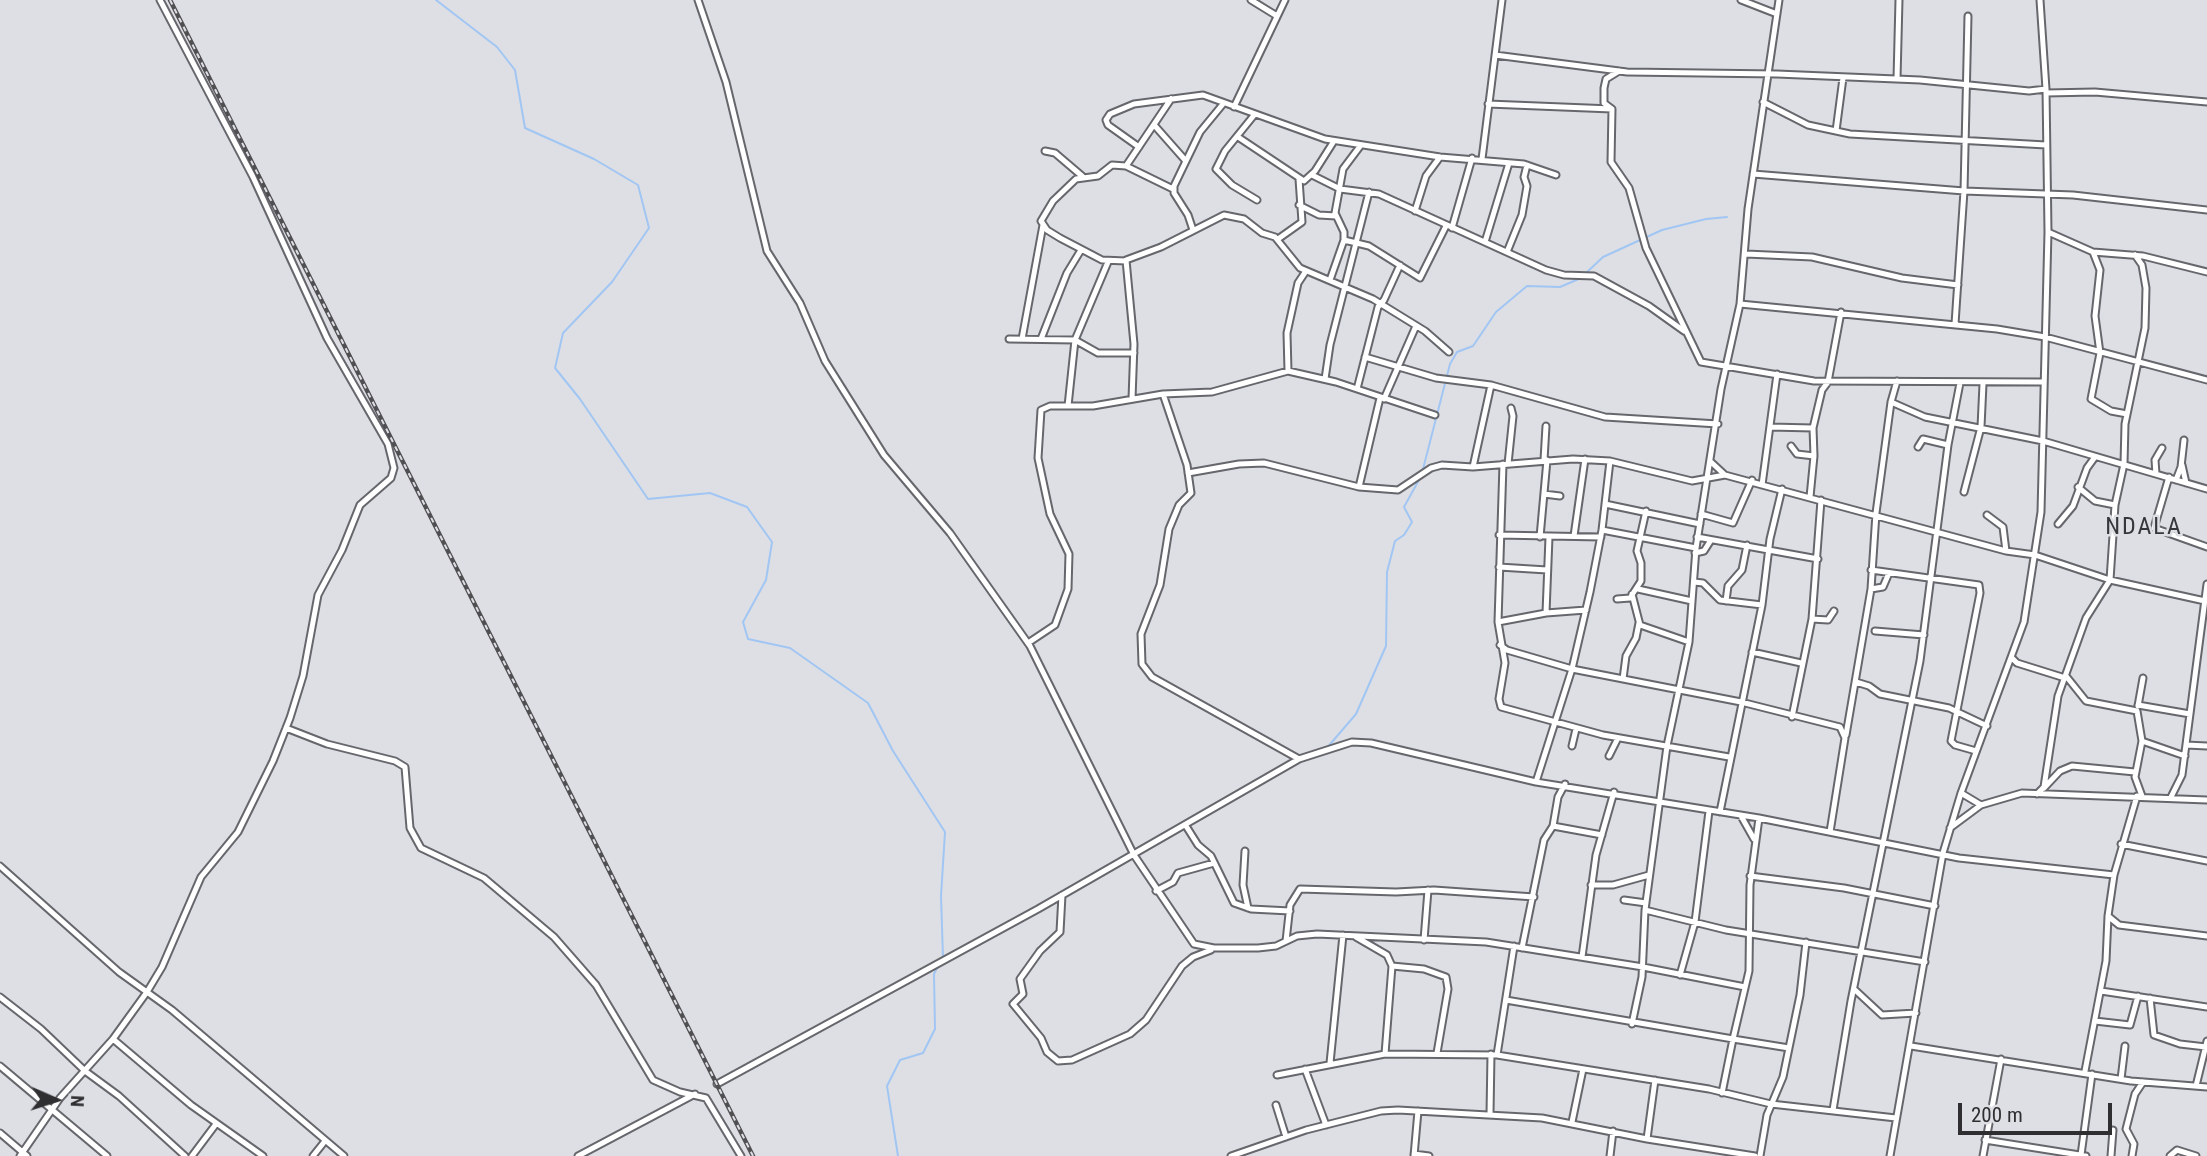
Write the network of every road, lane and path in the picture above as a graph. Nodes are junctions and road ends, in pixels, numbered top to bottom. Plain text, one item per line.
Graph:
1 (160, 0) edge
2 (698, 0) edge
3 (1251, 0) edge
4 (1285, 0) edge
5 (1502, 0) edge
6 (1741, 0) edge
7 (1779, 0) edge
8 (1899, 0) edge
9 (2040, 0) edge
10 (1777, 14) junction
11 (1278, 16) junction
12 (1968, 16) dead end
13 (1495, 55) junction
14 (1619, 71) junction
15 (1769, 74) junction
16 (1843, 78) junction
17 (1897, 79) junction
18 (1965, 86) junction
19 (2046, 91) junction
20 (1171, 99) junction
21 (1763, 102) junction
22 (2207, 102) edge
23 (1223, 104) junction
24 (1488, 104) junction
25 (1234, 107) junction
26 (1612, 109) junction
27 (1255, 114) junction
28 (1154, 126) junction
29 (1836, 131) junction
30 (1238, 136) junction
31 (1334, 141) junction
32 (1965, 142) junction
33 (1361, 145) junction
34 (2046, 145) junction
35 (1139, 147) junction
36 (1045, 151) dead end
37 (1440, 157) junction
38 (1472, 158) junction
39 (1482, 159) junction
40 (1185, 160) junction
41 (1509, 163) junction
42 (1527, 165) junction
43 (1126, 166) junction
44 (1753, 174) junction
45 (1312, 175) junction
46 (1556, 175) dead end
47 (1083, 177) junction
48 (1299, 179) junction
49 (1173, 189) junction
50 (1340, 189) junction
51 (1964, 191) junction
52 (1370, 192) junction
53 (2047, 194) junction
54 (1257, 200) dead end
55 (1299, 205) junction
56 (2207, 209) edge
57 (1415, 211) junction
58 (1336, 216) junction
59 (1043, 225) junction
60 (1449, 227) junction
61 (1193, 230) junction
62 (2048, 232) junction
63 (1278, 239) junction
64 (1344, 240) junction
65 (1485, 242) junction
66 (1359, 244) junction
67 (1081, 250) junction
68 (1507, 252) junction
69 (2093, 252) junction
70 (1746, 254) junction
71 (2135, 255) junction
72 (1126, 261) junction
73 (1108, 262) junction
74 (1400, 265) junction
75 (1306, 271) junction
76 (2207, 272) edge
77 (1330, 280) junction
78 (1958, 285) junction
79 (1346, 288) junction
80 (1740, 303) junction
81 (1380, 304) junction
82 (1841, 312) junction
83 (1955, 324) junction
84 (1416, 326) junction
85 (1687, 333) junction
86 (2045, 337) junction
87 (1009, 339) dead end
88 (1022, 340) junction
89 (1041, 340) junction
90 (1075, 340) junction
91 (1449, 352) dead end
92 (1134, 354) junction
93 (2101, 354) junction
94 (1365, 357) junction
95 (2139, 363) junction
96 (1399, 367) junction
97 (1727, 367) junction
98 (1288, 371) junction
99 (1777, 374) junction
100 (1325, 379) junction
101 (2207, 380) edge
102 (1897, 381) junction
103 (1828, 382) junction
104 (2043, 382) junction
105 (1960, 383) junction
106 (1983, 384) junction
107 (1491, 386) junction
108 (1357, 390) junction
109 (1163, 394) junction
110 (1382, 398) junction
111 (1132, 399) junction
112 (1891, 402) junction
113 (1068, 407) junction
114 (1511, 408) dead end
115 (2127, 414) junction
116 (1434, 415) dead end
117 (1952, 421) junction
118 (1718, 424) junction
119 (1546, 426) dead end
120 (1770, 427) junction
121 (1982, 427) junction
122 (1813, 428) junction
123 (2184, 440) dead end
124 (2043, 442) junction
125 (1948, 445) junction
126 (1791, 446) dead end
127 (1918, 447) dead end
128 (2162, 448) dead end
129 (1814, 456) junction
130 (2095, 457) junction
131 (1585, 459) junction
132 (1546, 460) junction
133 (1610, 461) junction
134 (1710, 462) junction
135 (1506, 464) junction
136 (2124, 464) junction
137 (2182, 465) junction
138 (1473, 467) junction
139 (1188, 473) junction
140 (2156, 474) junction
141 (1725, 475) junction
142 (2169, 477) junction
143 (1706, 480) junction
144 (2176, 480) junction
145 (1752, 481) junction
146 (2186, 483) junction
147 (1762, 485) junction
148 (1359, 487) junction
149 (2078, 487) junction
150 (1782, 489) junction
151 (2207, 489) edge
152 (1964, 492) dead end
153 (1544, 494) junction
154 (1560, 496) dead end
155 (1810, 497) junction
156 (1821, 500) junction
157 (1605, 504) junction
158 (2115, 505) junction
159 (1646, 511) junction
160 (1876, 513) junction
161 (1701, 514) junction
162 (1986, 515) dead end
163 (1700, 524) junction
164 (2058, 524) dead end
165 (1602, 533) junction
166 (1939, 533) junction
167 (1499, 535) junction
168 (1574, 536) junction
169 (1639, 536) junction
170 (1540, 537) junction
171 (1549, 537) junction
172 (1698, 537) junction
173 (1711, 540) junction
174 (1747, 545) junction
175 (1769, 547) junction
176 (2207, 547) edge
177 (1696, 550) junction
178 (2006, 551) junction
179 (2035, 555) junction
180 (1818, 559) junction
181 (1499, 567) junction
182 (1547, 570) junction
183 (1871, 570) junction
184 (1889, 573) junction
185 (1931, 580) junction
186 (2110, 580) junction
187 (1694, 582) junction
188 (2207, 584) edge
189 (1638, 589) junction
190 (1871, 589) junction
191 (1632, 594) junction
192 (1617, 599) dead end
193 (1692, 600) junction
194 (1726, 601) junction
195 (2204, 601) junction
196 (1762, 605) junction
197 (1586, 610) junction
198 (1834, 611) dead end
199 (1546, 613) junction
200 (1812, 619) junction
201 (1498, 622) junction
202 (1639, 623) junction
203 (1875, 631) dead end
204 (1924, 635) junction
205 (1689, 642) junction
206 (1027, 643) junction
207 (1500, 645) junction
208 (1752, 652) junction
209 (2012, 658) junction
210 (1801, 663) junction
211 (1572, 669) junction
212 (2197, 673) junction
213 (2207, 675) edge
214 (2065, 677) junction
215 (2143, 678) dead end
216 (1623, 679) junction
217 (1856, 681) junction
218 (1679, 689) junction
219 (1911, 701) junction
220 (1741, 702) junction
221 (2137, 708) junction
222 (1956, 711) junction
223 (2190, 714) junction
224 (1792, 717) junction
225 (1554, 721) junction
226 (1849, 721) junction
227 (1987, 726) junction
228 (1840, 727) junction
229 (286, 728) junction
230 (1576, 729) junction
231 (1618, 738) junction
232 (1845, 738) junction
233 (2142, 741) junction
234 (2186, 745) junction
235 (1572, 746) dead end
236 (1667, 746) junction
237 (2207, 746) edge
238 (1976, 751) junction
239 (2185, 755) junction
240 (1609, 756) dead end
241 (1729, 757) junction
242 (1299, 759) junction
243 (2135, 772) junction
244 (1536, 782) junction
245 (1565, 784) junction
246 (2045, 791) junction
247 (1614, 792) junction
248 (1961, 793) junction
249 (2140, 796) junction
250 (2171, 797) junction
251 (2207, 800) edge
252 (1659, 802) junction
253 (1981, 805) junction
254 (1709, 811) junction
255 (1720, 812) junction
256 (1741, 816) junction
257 (1759, 818) junction
258 (1186, 825) junction
259 (1553, 827) junction
260 (1950, 828) junction
261 (1830, 832) junction
262 (1602, 835) junction
263 (1754, 839) junction
264 (1883, 842) junction
265 (2121, 844) junction
266 (1245, 851) dead end
267 (1943, 853) junction
268 (1134, 855) junction
269 (2207, 861) edge
270 (1214, 863) junction
271 (0, 866) edge
272 (1649, 875) junction
273 (2114, 875) junction
274 (1750, 876) junction
275 (1591, 885) junction
276 (1428, 890) junction
277 (1156, 891) junction
278 (1062, 895) junction
279 (1874, 895) junction
280 (1534, 897) junction
281 (1624, 900) dead end
282 (1646, 903) junction
283 (1935, 906) junction
284 (1248, 908) junction
285 (1644, 910) junction
286 (1290, 911) junction
287 (2108, 916) junction
288 (1695, 922) junction
289 (1749, 932) junction
290 (1343, 936) junction
291 (1354, 936) junction
292 (2207, 936) edge
293 (1424, 940) junction
294 (1285, 942) junction
295 (1806, 942) junction
296 (1514, 946) junction
297 (1214, 948) junction
298 (1522, 948) junction
299 (1861, 951) junction
300 (1582, 957) junction
301 (1925, 961) junction
302 (1392, 966) junction
303 (1643, 967) junction
304 (1680, 975) junction
305 (1745, 987) junction
306 (1854, 989) junction
307 (2101, 990) junction
308 (147, 992) junction
309 (2138, 996) junction
310 (0, 998) edge
311 (2150, 998) junction
312 (1506, 1000) junction
313 (2207, 1007) edge
314 (1916, 1013) junction
315 (2095, 1021) junction
316 (1632, 1024) junction
317 (113, 1039) junction
318 (1733, 1039) junction
319 (2206, 1044) edge
320 (1911, 1045) junction
321 (2125, 1046) dead end
322 (1789, 1048) junction
323 (1437, 1053) junction
324 (1385, 1054) junction
325 (1494, 1054) junction
326 (2001, 1059) junction
327 (1330, 1063) junction
328 (0, 1066) edge
329 (1306, 1069) junction
330 (1583, 1069) junction
331 (85, 1071) junction
332 (2085, 1071) junction
333 (1277, 1074) dead end
334 (2092, 1074) junction
335 (2121, 1079) junction
336 (1656, 1080) junction
337 (2143, 1082) junction
338 (717, 1084) dead end
339 (2196, 1086) junction
340 (2207, 1087) edge
341 (1722, 1093) junction
342 (695, 1094) junction
343 (1836, 1097) junction
344 (1772, 1104) junction
345 (1276, 1105) dead end
346 (52, 1109) junction
347 (1833, 1110) junction
348 (1418, 1111) junction
349 (1849, 1113) junction
350 (1490, 1114) junction
351 (1896, 1118) junction
352 (1572, 1122) junction
353 (216, 1124) junction
354 (1326, 1125) junction
355 (2113, 1130) dead end
356 (1613, 1131) junction
357 (0, 1133) edge
358 (1286, 1137) junction
359 (1647, 1139) junction
360 (1985, 1140) junction
361 (325, 1141) junction
362 (2066, 1154) edge
363 (23, 1155) edge
364 (1414, 1155) edge
365 (2083, 1155) edge
366 (2170, 1155) edge
367 (107, 1156) edge
368 (185, 1156) edge
369 (192, 1156) edge
370 (263, 1156) edge
371 (313, 1156) edge
372 (344, 1156) edge
373 (578, 1156) edge
374 (741, 1156) edge
375 (1231, 1156) edge
376 (1429, 1156) edge
377 (1610, 1156) edge
378 (1758, 1156) edge
379 (1890, 1156) edge
380 (1983, 1156) edge
381 (2110, 1156) edge
382 (2132, 1156) edge
383 (2162, 1156) edge
384 (2196, 1156) edge

1 - 229 street
2 - 206 street
3 - 11 street
4 - 11 street
5 - 13 street
6 - 10 street
7 - 10 street
8 - 17 street
9 - 19 street
10 - 15 street
11 - 25 street
12 - 18 street
13 - 14 street
13 - 24 street
14 - 15 street
14 - 26 street
15 - 16 street
15 - 21 street
16 - 17 street
16 - 29 street
17 - 18 street
18 - 19 street
18 - 32 street
19 - 22 street
19 - 34 street
20 - 23 street
20 - 28 street
20 - 35 street
21 - 29 street
21 - 44 street
23 - 25 street
23 - 40 street
24 - 26 street
24 - 39 street
25 - 27 street
26 - 85 street
27 - 30 street
27 - 31 street
28 - 35 street
28 - 40 street
29 - 32 street
30 - 48 street
30 - 54 street
31 - 33 street
31 - 45 street
32 - 34 street
32 - 51 street
33 - 37 street
33 - 50 street
34 - 53 street
35 - 43 street
36 - 47 street
37 - 38 street
37 - 57 street
38 - 39 street
38 - 60 street
39 - 41 street
40 - 49 street
41 - 42 street
41 - 65 street
42 - 46 street
42 - 68 street
43 - 47 street
43 - 49 street
44 - 51 street
44 - 70 street
45 - 48 street
45 - 50 street
47 - 59 street
48 - 55 street
49 - 61 street
50 - 52 street
50 - 58 street
51 - 53 street
51 - 78 street
52 - 57 street
52 - 66 street
53 - 56 street
53 - 62 street
55 - 58 street
55 - 63 street
57 - 60 street
58 - 64 street
59 - 67 street
59 - 88 street
60 - 65 street
60 - 74 street
61 - 63 street
61 - 72 street
62 - 69 street
62 - 86 street
63 - 75 street
64 - 66 street
64 - 77 street
65 - 68 street
66 - 74 street
66 - 79 street
67 - 73 street
67 - 89 street
68 - 85 street
69 - 71 street
69 - 93 street
70 - 78 street
70 - 80 street
71 - 76 street
71 - 95 street
72 - 73 street
72 - 92 street
73 - 90 street
74 - 81 street
75 - 77 street
75 - 98 street
77 - 79 street
78 - 83 street
79 - 81 street
79 - 100 street
80 - 82 street
80 - 97 street
81 - 84 street
81 - 94 street
82 - 83 street
82 - 103 street
83 - 86 street
84 - 91 street
84 - 96 street
85 - 97 street
86 - 93 street
86 - 104 street
87 - 88 street
88 - 89 street
89 - 90 street
90 - 92 street
90 - 113 street
92 - 111 street
93 - 95 street
93 - 115 street
94 - 96 street
94 - 108 street
95 - 101 street
95 - 115 street
96 - 107 street
96 - 110 street
97 - 99 street
97 - 118 street
98 - 100 street
98 - 109 street
99 - 103 street
99 - 120 street
100 - 108 street
102 - 103 street
102 - 105 street
102 - 112 street
103 - 122 street
104 - 106 street
104 - 124 street
105 - 106 street
105 - 117 street
106 - 121 street
107 - 118 street
107 - 138 street
108 - 110 street
109 - 111 street
109 - 139 street
110 - 116 street
110 - 148 street
111 - 113 street
112 - 117 street
112 - 160 street
113 - 206 street
114 - 135 street
115 - 136 street
117 - 121 street
117 - 125 street
118 - 134 street
119 - 132 street
120 - 122 street
120 - 147 street
121 - 124 street
121 - 152 street
122 - 129 street
123 - 137 street
124 - 130 street
124 - 179 street
125 - 127 street
125 - 166 street
126 - 129 street
128 - 140 street
129 - 155 street
130 - 136 street
130 - 149 street
131 - 132 street
131 - 133 street
131 - 168 street
132 - 135 street
132 - 153 street
133 - 143 street
133 - 157 street
134 - 141 street
134 - 143 street
135 - 138 street
135 - 167 street
136 - 140 street
136 - 158 street
137 - 144 street
137 - 146 street
138 - 148 street
139 - 148 street
139 - 242 street
140 - 142 street
141 - 143 street
141 - 145 street
142 - 144 street
142 - 176 street
143 - 161 street
144 - 146 street
145 - 147 street
145 - 161 street
146 - 151 street
147 - 150 street
149 - 158 street
149 - 164 street
150 - 155 street
150 - 175 street
153 - 154 street
153 - 170 street
155 - 156 street
156 - 160 street
156 - 180 street
157 - 159 street
157 - 165 street
158 - 186 street
159 - 163 street
159 - 169 street
160 - 166 street
160 - 183 street
161 - 163 street
162 - 178 street
163 - 172 street
165 - 168 street
165 - 169 street
165 - 197 street
166 - 178 street
166 - 185 street
167 - 170 street
167 - 181 street
168 - 171 street
169 - 177 street
169 - 189 street
170 - 171 street
171 - 182 street
172 - 173 street
172 - 177 street
173 - 174 street
173 - 177 street
174 - 175 street
174 - 194 street
175 - 180 street
175 - 196 street
177 - 187 street
178 - 179 street
179 - 186 street
179 - 209 street
180 - 200 street
181 - 182 street
181 - 201 street
182 - 199 street
183 - 184 street
183 - 190 street
184 - 185 street
184 - 190 street
185 - 204 street
185 - 222 street
186 - 195 street
186 - 214 street
187 - 193 street
187 - 194 street
188 - 195 street
189 - 191 street
189 - 193 street
190 - 217 street
191 - 192 street
191 - 202 street
193 - 205 street
194 - 196 street
195 - 212 street
196 - 208 street
197 - 199 street
197 - 211 street
198 - 200 street
199 - 201 street
200 - 210 street
201 - 207 street
202 - 205 street
202 - 216 street
203 - 204 street
204 - 219 street
205 - 218 street
206 - 268 street
207 - 211 street
207 - 225 street
208 - 210 street
208 - 220 street
209 - 214 street
209 - 227 street
210 - 224 street
211 - 216 street
211 - 225 street
212 - 213 street
212 - 223 street
214 - 221 street
214 - 246 street
215 - 221 street
216 - 218 street
217 - 219 street
217 - 226 street
218 - 220 street
218 - 236 street
219 - 222 street
219 - 264 street
220 - 224 street
220 - 241 street
221 - 223 street
221 - 233 street
222 - 227 street
222 - 238 street
223 - 234 street
224 - 228 street
225 - 230 street
225 - 244 street
226 - 228 street
226 - 232 street
227 - 238 street
228 - 232 street
229 - 308 street
229 - 342 street
230 - 231 street
230 - 235 street
231 - 236 street
231 - 240 street
232 - 261 street
233 - 239 street
233 - 243 street
234 - 237 street
234 - 239 street
236 - 241 street
236 - 252 street
238 - 248 street
239 - 250 street
241 - 255 street
242 - 244 street
242 - 258 street
243 - 246 street
243 - 249 street
244 - 245 street
245 - 247 street
245 - 259 street
246 - 249 street
246 - 253 street
247 - 252 street
247 - 262 street
248 - 253 street
248 - 260 street
249 - 250 street
249 - 265 street
250 - 251 street
252 - 254 street
252 - 272 street
253 - 260 street
254 - 255 street
254 - 288 street
255 - 256 street
256 - 257 street
256 - 263 street
257 - 261 street
257 - 263 street
258 - 268 street
258 - 270 street
259 - 262 street
259 - 280 street
260 - 267 street
261 - 264 street
262 - 275 street
263 - 274 street
264 - 267 street
264 - 279 street
265 - 269 street
265 - 273 street
266 - 284 street
267 - 273 street
267 - 283 street
268 - 277 street
268 - 278 street
270 - 277 street
270 - 284 street
271 - 308 street
272 - 275 street
272 - 282 street
273 - 287 street
274 - 279 street
274 - 289 street
275 - 300 street
276 - 280 street
276 - 286 street
276 - 293 street
277 - 297 street
278 - 297 street
278 - 338 street
279 - 283 street
279 - 299 street
280 - 298 street
281 - 282 street
282 - 285 street
283 - 301 street
284 - 286 street
285 - 288 street
285 - 303 street
286 - 294 street
287 - 292 street
287 - 307 street
288 - 289 street
288 - 304 street
289 - 295 street
289 - 305 street
290 - 291 street
290 - 294 street
290 - 327 street
291 - 293 street
291 - 302 street
293 - 296 street
294 - 297 street
295 - 299 street
295 - 322 street
296 - 298 street
296 - 312 street
298 - 300 street
299 - 301 street
299 - 306 street
300 - 303 street
301 - 314 street
302 - 323 street
302 - 324 street
303 - 304 street
303 - 316 street
304 - 305 street
305 - 318 street
306 - 314 street
306 - 343 street
307 - 309 street
307 - 315 street
308 - 317 street
308 - 361 street
309 - 311 street
309 - 315 street
310 - 331 street
311 - 313 street
311 - 319 street
312 - 316 street
312 - 325 street
314 - 320 street
315 - 332 street
316 - 318 street
317 - 331 street
317 - 353 street
318 - 322 street
318 - 341 street
319 - 339 street
320 - 326 street
320 - 351 street
321 - 335 street
322 - 344 street
323 - 324 street
323 - 325 street
324 - 327 street
325 - 330 street
325 - 350 street
326 - 332 street
326 - 360 street
327 - 329 street
328 - 346 street
329 - 333 street
329 - 354 street
330 - 336 street
330 - 352 street
331 - 346 street
331 - 368 street
332 - 334 street
334 - 335 street
334 - 365 street
335 - 337 street
336 - 341 street
336 - 359 street
337 - 339 street
337 - 382 street
339 - 340 street
341 - 344 street
342 - 373 street
342 - 374 street
343 - 347 street
343 - 349 street
344 - 347 street
344 - 378 street
345 - 358 street
346 - 363 street
346 - 367 street
347 - 349 street
348 - 350 street
348 - 354 street
348 - 364 street
349 - 351 street
350 - 352 street
351 - 379 street
352 - 356 street
353 - 369 street
353 - 370 street
354 - 358 street
355 - 381 street
356 - 359 street
356 - 377 street
357 - 363 street
358 - 375 street
359 - 378 street
360 - 362 street
360 - 380 street
361 - 371 street
361 - 372 street
362 - 365 street
364 - 376 street
366 - 383 street
366 - 384 street

